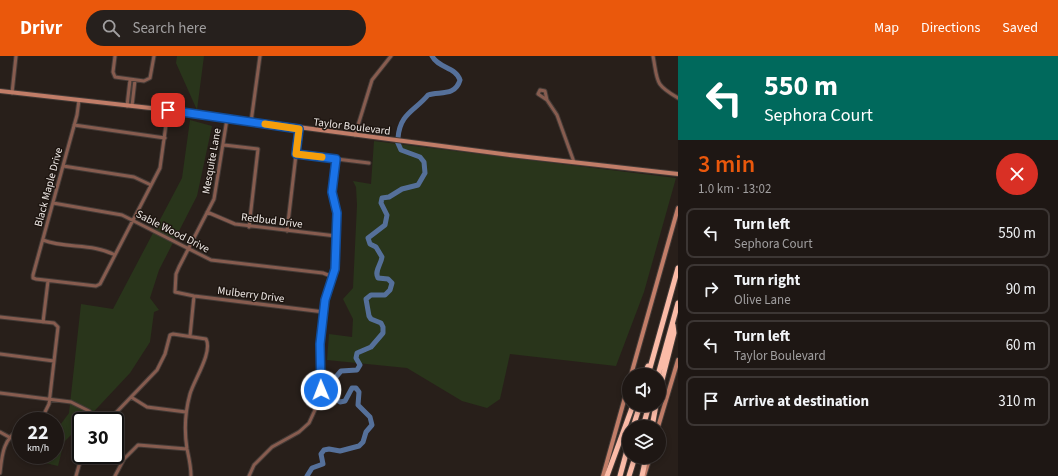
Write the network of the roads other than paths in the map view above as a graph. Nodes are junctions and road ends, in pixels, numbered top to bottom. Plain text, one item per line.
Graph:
1 (16, 56) edge
2 (115, 56) edge
3 (154, 56) edge
4 (260, 56) edge
5 (391, 56) edge
6 (653, 56) edge
7 (130, 80) junction
8 (135, 80) junction
9 (0, 91) edge
10 (12, 93) junction
11 (678, 98) edge
12 (79, 100) junction
13 (547, 100) dead end
14 (127, 106) junction
15 (132, 106) junction
16 (168, 110) junction
17 (227, 119) junction
18 (252, 122) junction
19 (74, 125) junction
20 (299, 129) junction
21 (356, 135) junction
22 (165, 138) junction
23 (224, 145) junction
24 (296, 154) junction
25 (336, 159) junction
26 (574, 162) junction
27 (369, 163) dead end
28 (63, 166) junction
29 (678, 174) edge
30 (151, 185) junction
31 (53, 203) junction
32 (678, 208) edge
33 (207, 212) junction
34 (132, 221) junction
35 (249, 226) junction
36 (287, 231) junction
37 (336, 236) junction
38 (42, 240) junction
39 (188, 249) junction
40 (115, 255) junction
41 (678, 268) edge
42 (334, 277) junction
43 (48, 281) junction
44 (176, 293) joint
45 (194, 296) junction
46 (678, 303) edge
47 (324, 312) junction
48 (0, 317) edge
49 (673, 321) junction
50 (43, 322) junction
51 (190, 336) junction
52 (0, 354) edge
53 (678, 360) edge
54 (54, 361) junction
55 (651, 363) junction
56 (633, 368) edge
57 (647, 368) edge
58 (650, 368) edge
59 (660, 368) edge
60 (665, 368) edge
61 (0, 393) edge
62 (131, 397) junction
63 (50, 399) junction
64 (622, 409) edge
65 (45, 412) edge
66 (88, 412) edge
67 (117, 412) edge
68 (186, 412) junction
69 (630, 412) edge
70 (660, 420) edge
71 (0, 432) edge
72 (12, 435) edge
73 (9, 437) junction
74 (187, 449) junction
75 (79, 464) edge
76 (623, 464) edge
77 (632, 464) edge
78 (645, 464) edge
79 (647, 464) edge
80 (0, 473) edge
81 (76, 476) edge
82 (115, 476) edge
83 (191, 476) edge
84 (249, 476) edge
85 (603, 476) edge
86 (607, 476) edge
87 (620, 476) edge
88 (629, 476) edge
89 (643, 476) edge

1 - 10 street
2 - 7 street
3 - 8 street
4 - 18 street
5 - 21 street
6 - 11 street
7 - 8 street
7 - 14 street
8 - 15 street
9 - 10 street, Taylor Boulevard
10 - 12 street, Taylor Boulevard
12 - 14 street, Taylor Boulevard
12 - 19 street, Black Maple Drive
13 - 26 street
14 - 15 street, Taylor Boulevard
15 - 16 street, Taylor Boulevard
16 - 17 street, Taylor Boulevard
16 - 22 street
17 - 18 street, Taylor Boulevard
17 - 23 street, Mesquite Lane
18 - 20 street, Taylor Boulevard
19 - 22 street
19 - 28 street, Black Maple Drive
20 - 21 street, Taylor Boulevard
20 - 24 street
21 - 26 street, Taylor Boulevard
22 - 30 street
23 - 33 street, Mesquite Lane
23 - 35 street
24 - 25 street
24 - 36 street
25 - 27 street
25 - 37 street
26 - 29 street, Taylor Boulevard
28 - 30 street
28 - 31 street, Black Maple Drive
30 - 34 street
31 - 34 street, Sable Wood Drive
31 - 38 street, Black Maple Drive
32 - 56 street
33 - 35 street, Redbud Drive
33 - 39 street, Mesquite Lane
34 - 39 street, Sable Wood Drive
34 - 40 street
35 - 36 street, Redbud Drive
36 - 37 street, Redbud Drive
37 - 42 street
38 - 40 street
38 - 43 street, Black Maple Drive
39 - 42 street, Sable Wood Drive
39 - 44 street, Mesquite Lane
40 - 43 street
41 - 55 highway
42 - 47 street
43 - 50 street
44 - 45 street, Mulberry Drive
45 - 47 street, Mulberry Drive
45 - 51 street
46 - 49 highway
47 - 84 street
48 - 50 street
49 - 59 highway
49 - 60 highway
50 - 54 street
51 - 62 street
51 - 68 street
52 - 54 street
53 - 70 street
54 - 63 street
55 - 57 highway
55 - 58 highway
61 - 63 street
62 - 67 street
62 - 68 street
63 - 65 street
63 - 66 street
64 - 85 street
68 - 74 street
69 - 86 highway
71 - 73 street
72 - 73 street
73 - 80 street
74 - 82 street
74 - 83 street
75 - 81 street
76 - 87 highway
77 - 88 highway
78 - 89 highway
79 - 89 street

